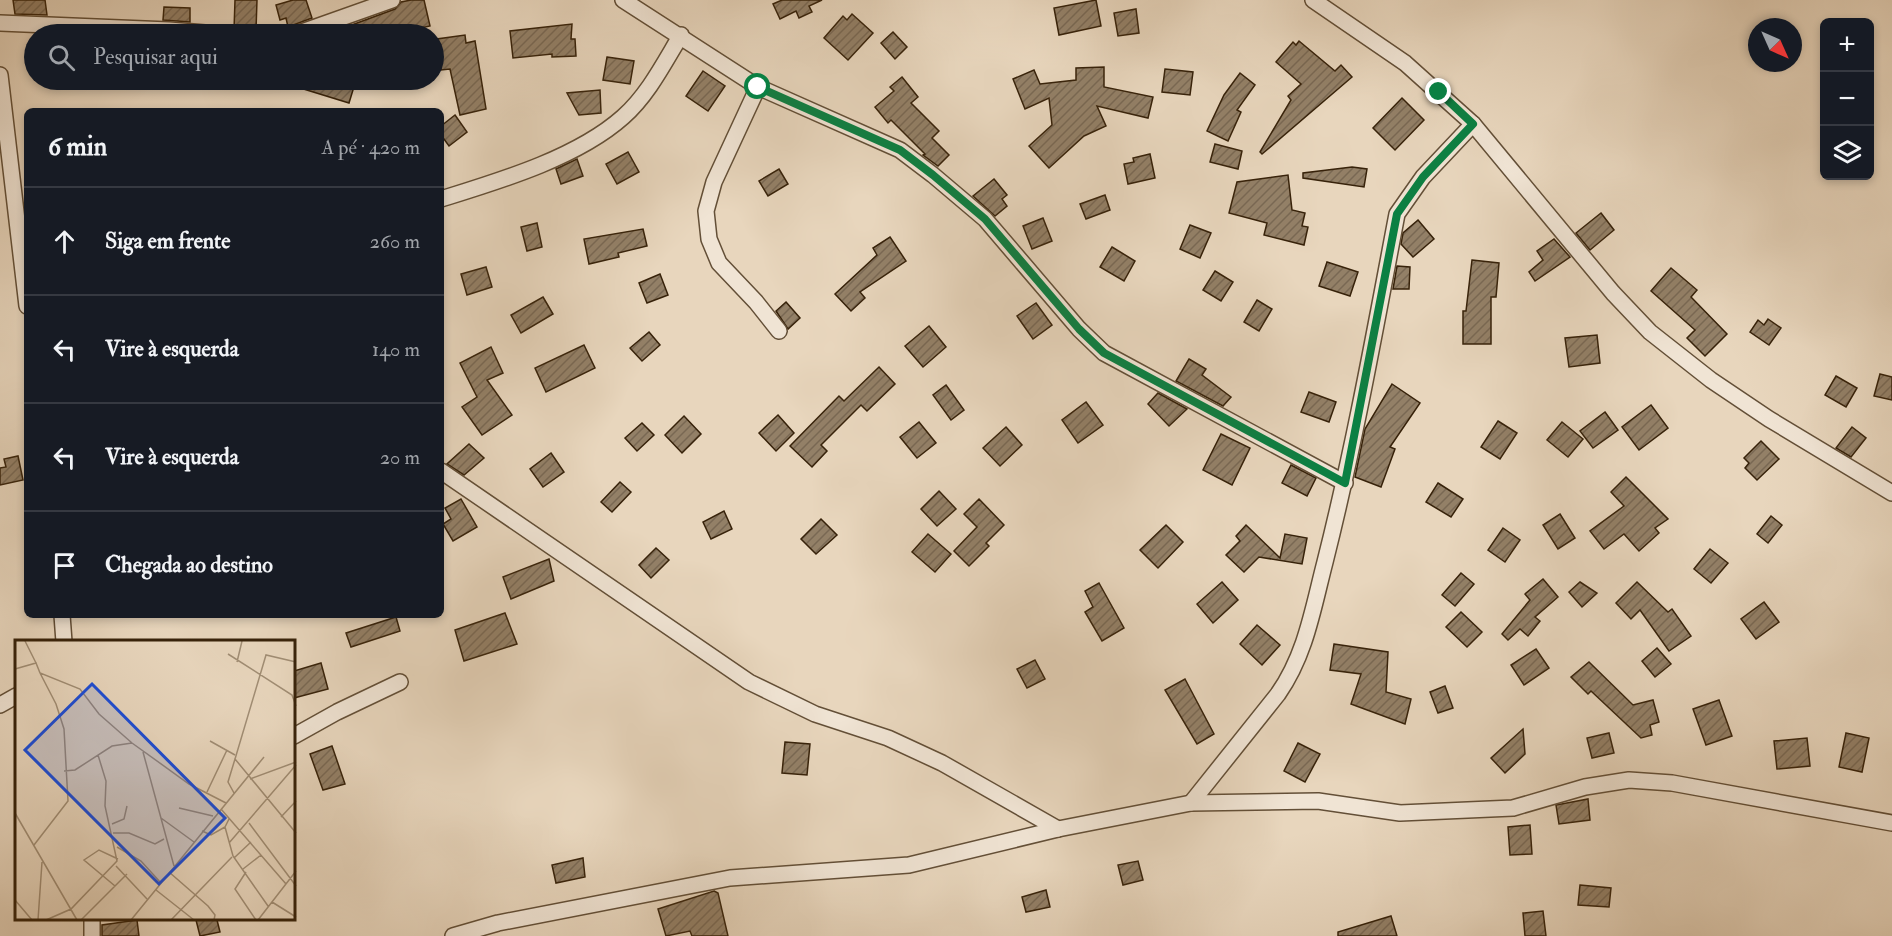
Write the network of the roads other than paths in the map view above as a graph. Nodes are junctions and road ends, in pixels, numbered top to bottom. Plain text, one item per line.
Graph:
1 (392, 0) edge
2 (623, 0) edge
3 (1314, 0) edge
4 (0, 23) edge
5 (24, 24) edge
6 (324, 24) edge
7 (681, 35) junction
8 (0, 75) edge
9 (758, 87) junction
10 (1473, 124) junction
11 (5, 155) edge
12 (444, 198) edge
13 (23, 234) edge
14 (24, 255) edge
15 (779, 331) dead end
16 (444, 476) edge
17 (1345, 483) junction
18 (1892, 493) edge
19 (62, 618) edge
20 (64, 640) edge
21 (400, 682) dead end
22 (15, 697) edge
23 (0, 705) edge
24 (296, 735) edge
25 (1191, 803) junction
26 (1892, 823) edge
27 (1058, 830) junction
28 (453, 936) edge

1 - 6 street
2 - 7 street
3 - 10 street
4 - 5 street
7 - 9 street
7 - 12 street
8 - 11 street
9 - 15 street
9 - 17 street
10 - 17 street
10 - 18 street
11 - 13 street
13 - 14 street
16 - 27 street
17 - 25 street
19 - 20 street
21 - 24 street
22 - 23 street
25 - 26 street
25 - 27 street
27 - 28 street

